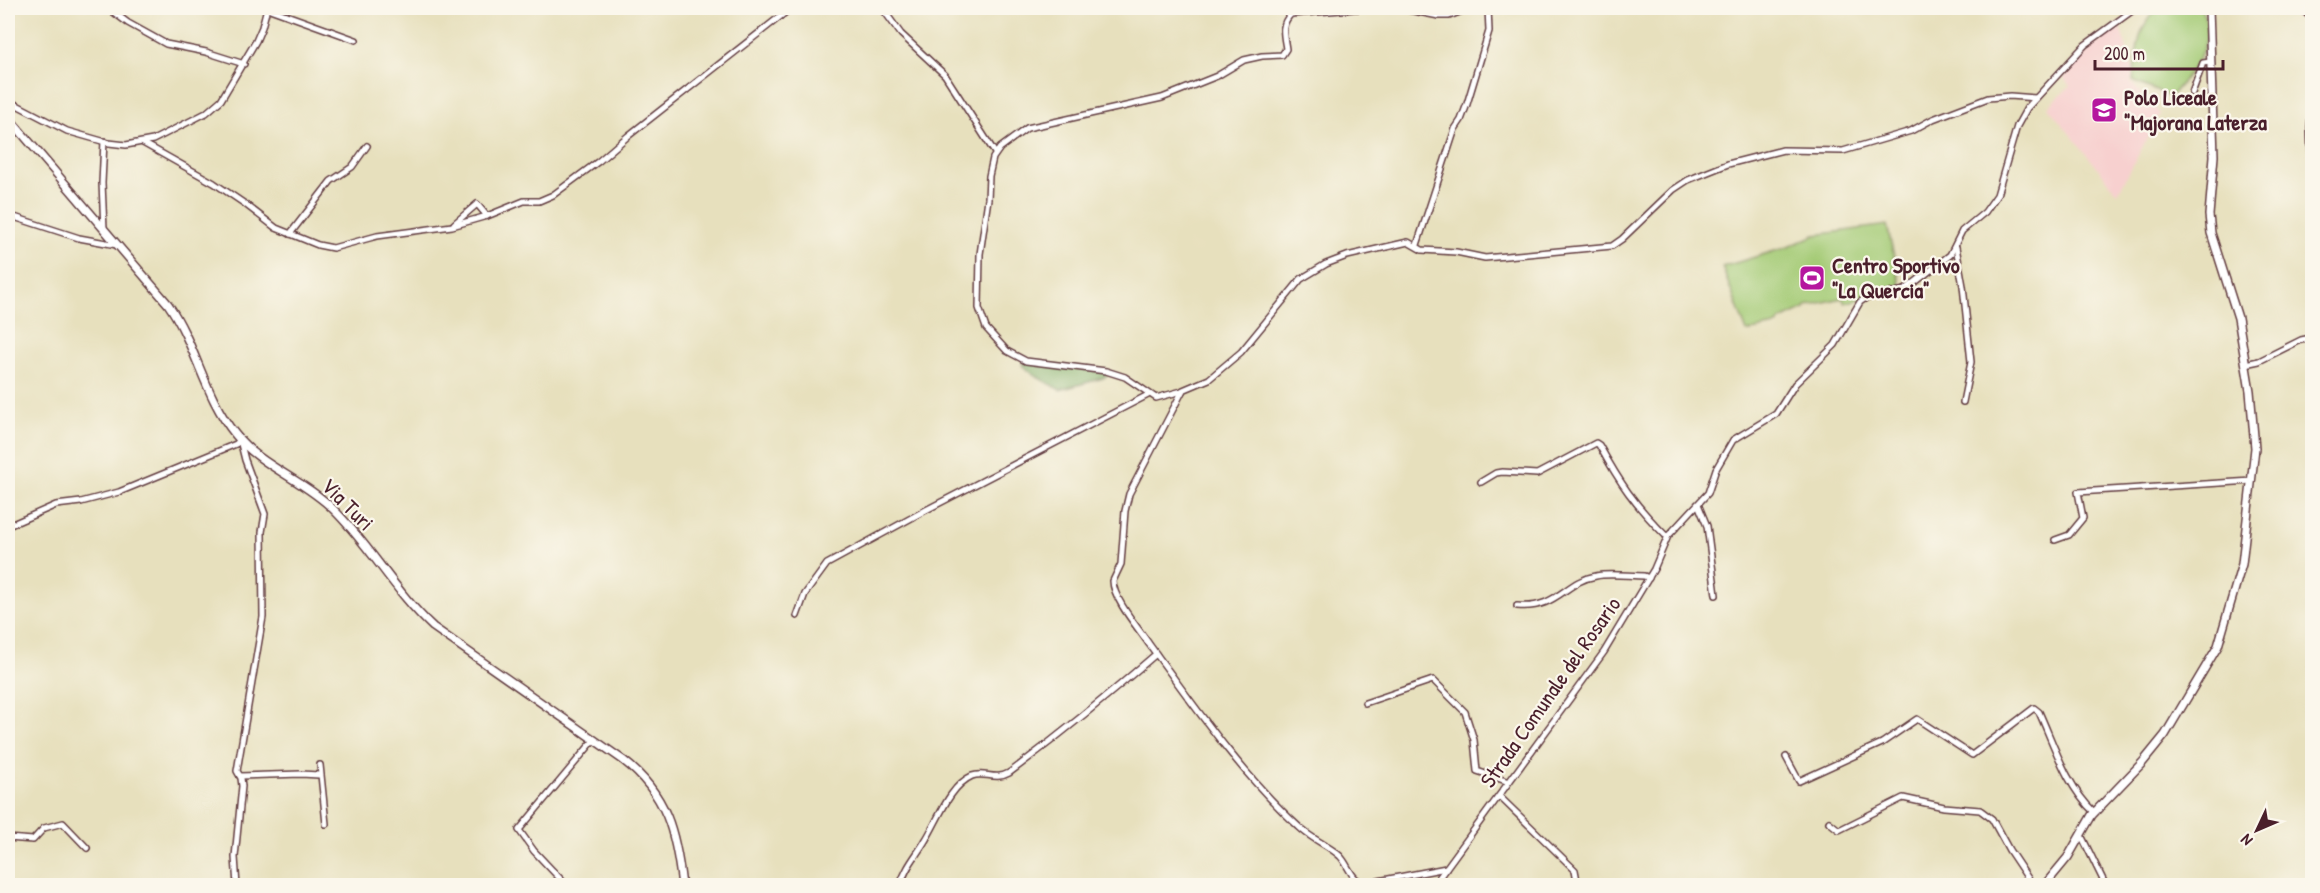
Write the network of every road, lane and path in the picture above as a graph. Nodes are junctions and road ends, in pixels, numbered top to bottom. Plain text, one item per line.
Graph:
1 (108, 8) edge
2 (267, 8) edge
3 (791, 8) edge
4 (882, 8) edge
5 (1470, 8) edge
6 (1488, 8) edge
7 (2136, 8) edge
8 (2204, 8) edge
9 (2209, 11) edge
10 (356, 40) dead end
11 (2210, 62) junction
12 (2313, 62) edge
13 (244, 64) junction
14 (2313, 90) edge
15 (2192, 93) dead end
16 (2036, 98) junction
17 (8, 104) edge
18 (2313, 108) edge
19 (8, 117) edge
20 (104, 141) junction
21 (143, 143) junction
22 (367, 146) dead end
23 (995, 153) junction
24 (2313, 180) edge
25 (8, 215) edge
26 (487, 216) junction
27 (452, 226) junction
28 (104, 229) junction
29 (290, 234) junction
30 (117, 245) junction
31 (1417, 245) junction
32 (1956, 246) junction
33 (2313, 344) edge
34 (2245, 364) junction
35 (1183, 390) junction
36 (1148, 395) junction
37 (1963, 402) dead end
38 (240, 440) junction
39 (2252, 481) junction
40 (1481, 482) dead end
41 (1698, 504) junction
42 (8, 526) edge
43 (1668, 536) junction
44 (2055, 540) dead end
45 (1649, 578) junction
46 (1716, 595) dead end
47 (1517, 606) dead end
48 (797, 616) dead end
49 (1156, 654) junction
50 (1365, 703) dead end
51 (594, 740) junction
52 (1786, 757) dead end
53 (320, 765) dead end
54 (319, 775) junction
55 (240, 776) junction
56 (1509, 782) junction
57 (1499, 796) junction
58 (2094, 812) junction
59 (1830, 822) dead end
60 (326, 824) dead end
61 (2081, 835) junction
62 (8, 838) edge
63 (87, 848) dead end
64 (1446, 868) junction
65 (237, 885) edge
66 (567, 885) edge
67 (682, 885) edge
68 (900, 885) edge
69 (1433, 885) edge
70 (1578, 885) edge
71 (2033, 885) edge
72 (2044, 885) edge
73 (2106, 885) edge

1 - 13 street
2 - 10 street
2 - 13 street
3 - 26 street
4 - 23 street
5 - 23 street
6 - 31 street
7 - 16 street, Strada Comunale del Rosario
8 - 9 street
9 - 11 main road
11 - 15 street
11 - 34 main road
12 - 14 street
13 - 21 street
16 - 31 street
16 - 32 street, Strada Comunale del Rosario
17 - 20 street
18 - 24 street
19 - 28 main road, Via Turi
20 - 21 street
20 - 28 street
21 - 29 street
22 - 29 street
23 - 36 street
25 - 30 street
26 - 27 street
26 - 27 street
27 - 29 street
28 - 30 main road, Via Turi
30 - 38 main road, Via Turi
31 - 35 street
32 - 37 street
32 - 41 street, Strada Comunale del Rosario
33 - 34 street
34 - 39 main road
35 - 36 street
35 - 49 street
36 - 48 street
38 - 42 street
38 - 51 main road, Via Turi
38 - 55 street
39 - 44 street
39 - 58 main road
40 - 43 street
41 - 43 street, Strada Comunale del Rosario
41 - 46 street
43 - 45 street, Strada Comunale del Rosario
45 - 47 street
45 - 56 street, Strada Comunale del Rosario
49 - 64 street
49 - 68 street
50 - 56 street
51 - 66 street
51 - 67 main road, Via Turi
52 - 58 street
53 - 54 street
54 - 55 street
54 - 60 street
55 - 65 street
56 - 57 street, Strada Comunale del Rosario
57 - 64 street, Strada Comunale del Rosario
57 - 70 street
58 - 61 main road
59 - 71 street
61 - 72 main road
61 - 73 street
62 - 63 street
64 - 69 street, Strada Comunale del Rosario

